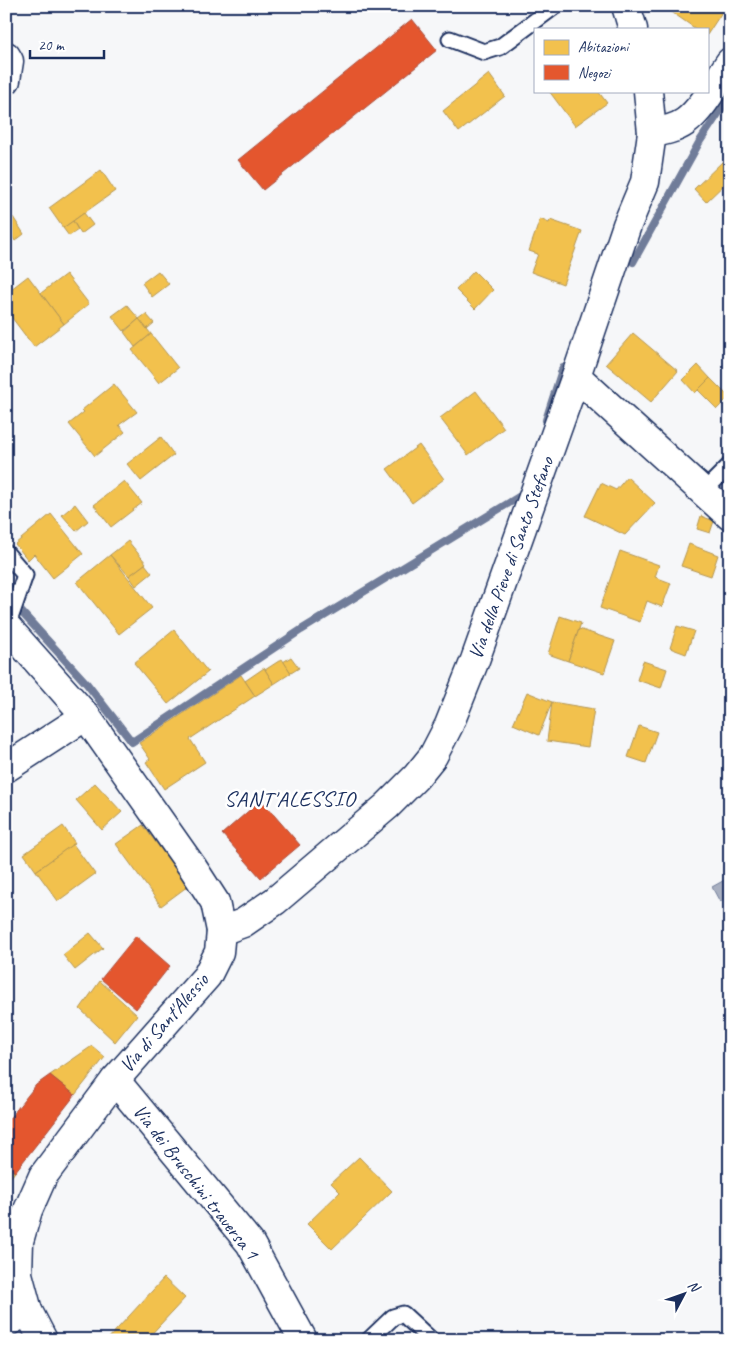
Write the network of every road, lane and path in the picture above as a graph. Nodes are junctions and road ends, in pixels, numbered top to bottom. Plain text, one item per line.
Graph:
1 (554, 6) edge
2 (626, 6) edge
3 (633, 28) edge
4 (450, 39) dead end
5 (6, 56) edge
6 (730, 62) edge
7 (6, 80) edge
8 (648, 92) edge
9 (708, 92) edge
10 (708, 92) edge
11 (652, 133) junction
12 (576, 376) junction
13 (730, 465) edge
14 (703, 492) junction
15 (730, 516) edge
16 (6, 553) edge
17 (6, 627) edge
18 (86, 716) junction
19 (6, 768) edge
20 (221, 931) junction
21 (115, 1080) junction
22 (17, 1317) edge
23 (42, 1340) edge
24 (303, 1340) edge
25 (369, 1340) edge
26 (431, 1340) edge

1 - 4 lane
2 - 3 street
5 - 7 street
6 - 10 street
8 - 11 street, Via della Pieve di Santo Stefano
9 - 11 street
11 - 12 street, Via della Pieve di Santo Stefano
12 - 14 street
12 - 20 street, Via della Pieve di Santo Stefano
13 - 14 lane
14 - 15 street
16 - 17 lane
17 - 18 street, Via di Sant'Alessio
18 - 19 street
18 - 20 street, Via di Sant'Alessio
20 - 21 street, Via di Sant'Alessio
21 - 22 street, Via di Sant'Alessio
21 - 24 street, Via dei Bruschini traversa 1
22 - 23 street, Via di Sant'Alessio
25 - 26 lane

